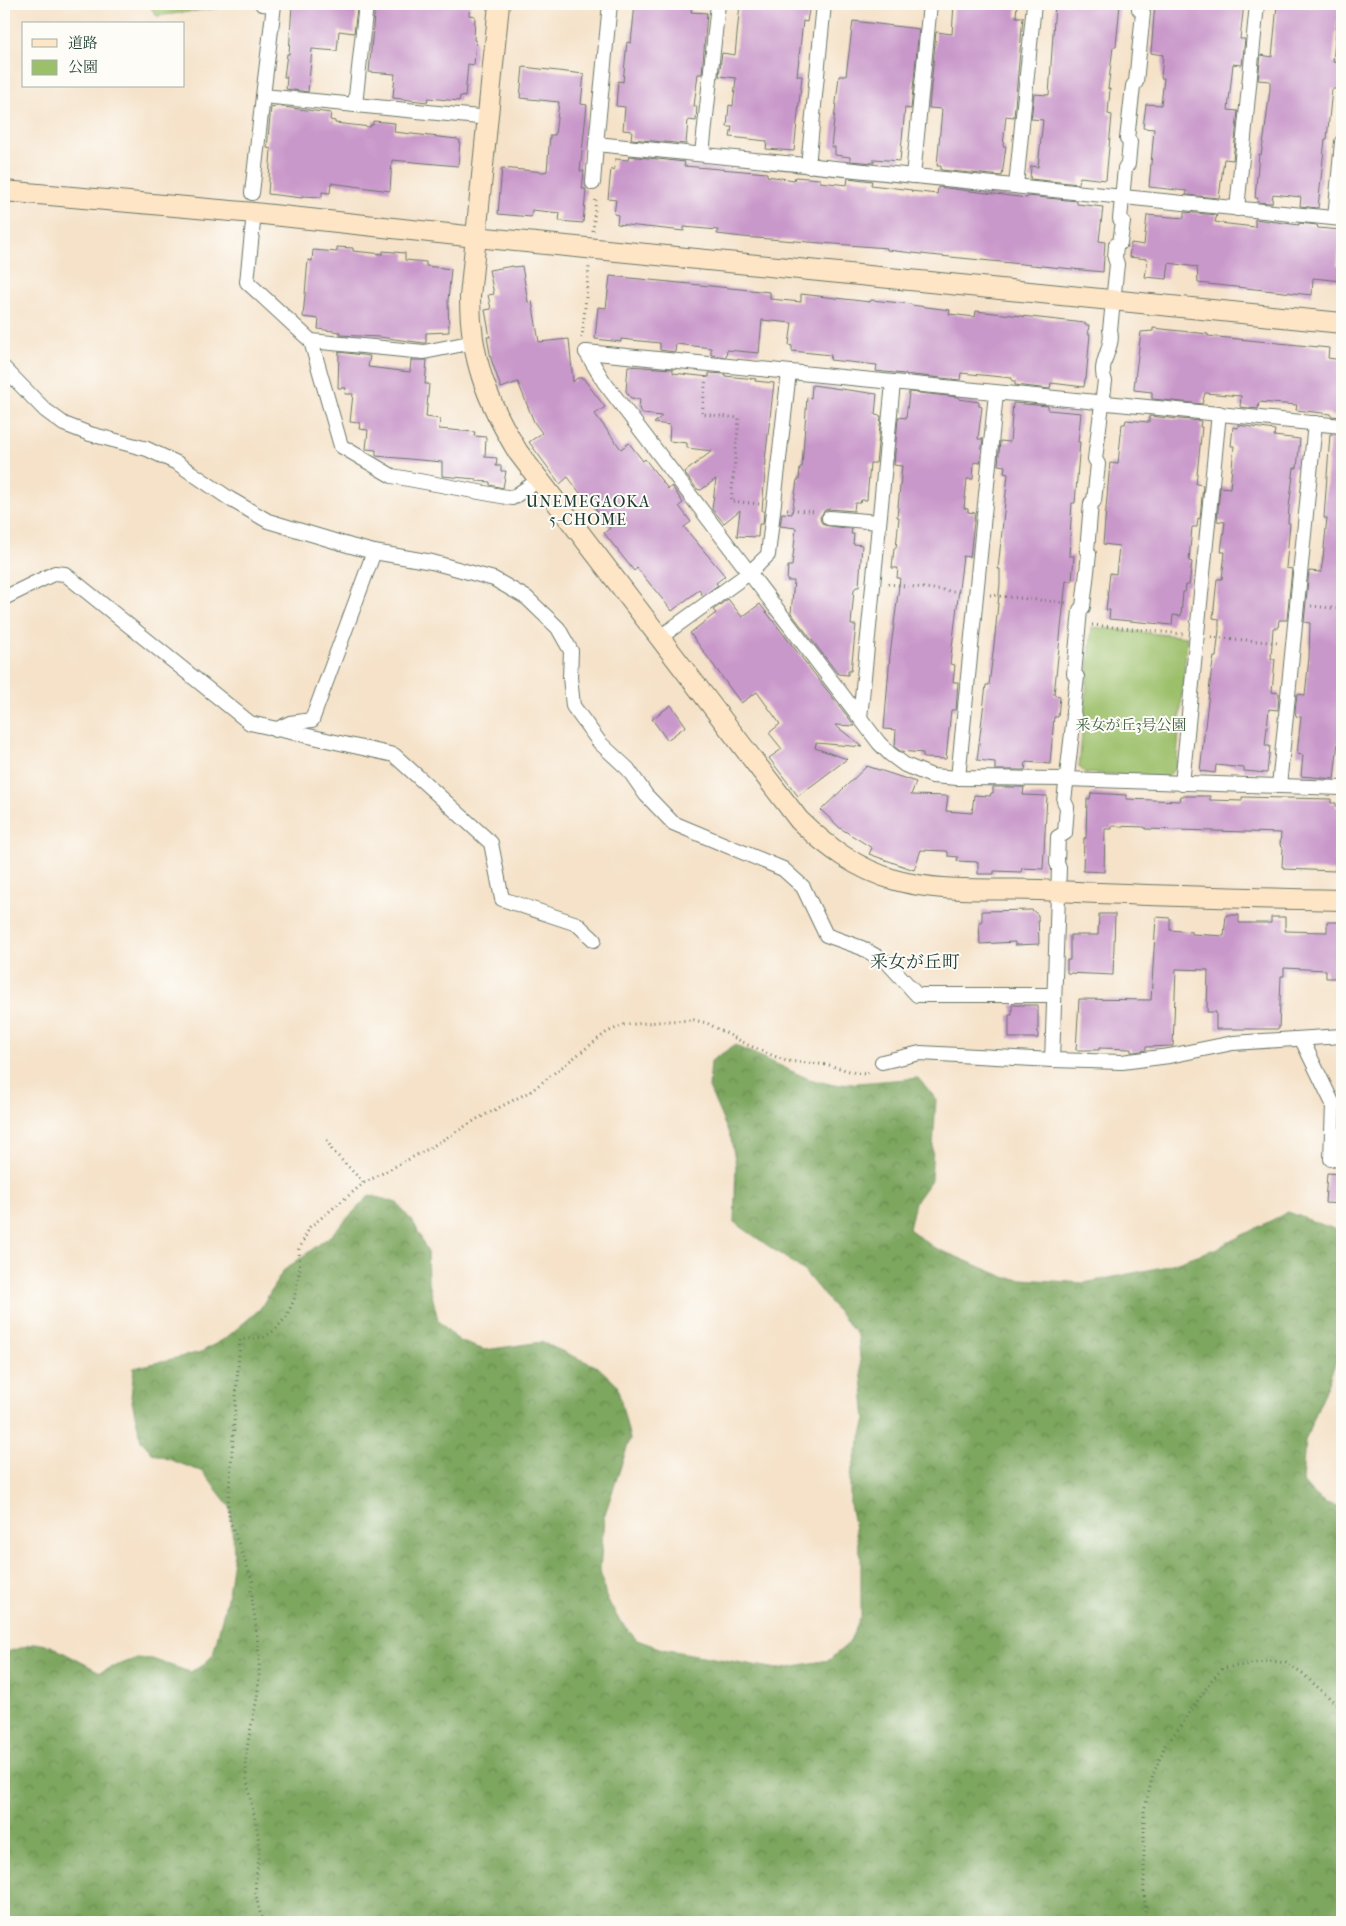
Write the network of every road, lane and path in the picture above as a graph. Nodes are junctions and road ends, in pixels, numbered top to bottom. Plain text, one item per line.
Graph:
1 (262, 4) edge
2 (366, 4) edge
3 (499, 4) edge
4 (610, 4) edge
5 (718, 4) edge
6 (824, 4) edge
7 (930, 4) edge
8 (1034, 4) edge
9 (1140, 4) edge
10 (1257, 4) edge
11 (263, 96) junction
12 (355, 105) junction
13 (488, 118) junction
14 (1342, 142) edge
15 (596, 144) junction
16 (702, 154) junction
17 (808, 166) junction
18 (913, 176) junction
19 (593, 183) dead end
20 (1016, 186) junction
21 (4, 191) edge
22 (252, 192) dead end
23 (1122, 197) junction
24 (1237, 209) junction
25 (254, 213) junction
26 (1338, 219) edge
27 (476, 237) junction
28 (1113, 300) junction
29 (1342, 323) edge
30 (311, 341) junction
31 (474, 342) junction
32 (708, 364) junction
33 (4, 368) edge
34 (789, 372) junction
35 (893, 383) junction
36 (996, 393) junction
37 (1103, 402) junction
38 (1219, 413) junction
39 (1315, 423) junction
40 (1342, 426) edge
41 (539, 480) junction
42 (774, 506) junction
43 (829, 518) joint
44 (879, 522) junction
45 (374, 552) junction
46 (749, 573) junction
47 (4, 598) edge
48 (1297, 604) junction
49 (1342, 609) edge
50 (1087, 624) dead end
51 (1197, 635) junction
52 (659, 638) junction
53 (1293, 645) junction
54 (860, 718) junction
55 (275, 730) junction
56 (958, 778) junction
57 (1066, 779) junction
58 (1182, 784) junction
59 (1279, 786) junction
60 (1342, 788) edge
61 (1058, 892) junction
62 (1342, 900) edge
63 (594, 940) dead end
64 (1054, 995) junction
65 (1342, 1036) edge
66 (1302, 1040) junction
67 (1052, 1060) junction
68 (882, 1062) joint
69 (327, 1140) dead end
70 (1342, 1160) edge
71 (364, 1183) junction
72 (1342, 1709) edge
73 (264, 1922) edge
74 (1146, 1922) edge

1 - 11 street
2 - 12 street
3 - 13 street
4 - 15 street
5 - 16 street
6 - 17 street
7 - 18 street
8 - 20 street
9 - 23 street
10 - 24 street
11 - 12 street
11 - 22 street
12 - 13 street
13 - 27 street
14 - 26 street
15 - 16 street
15 - 19 street
16 - 17 street
17 - 18 street
18 - 20 street
20 - 23 street
21 - 25 street
23 - 24 street
23 - 28 street
24 - 26 street
25 - 27 street
25 - 30 street
27 - 28 street
27 - 31 street
28 - 29 street
28 - 37 street
30 - 31 street
30 - 41 street
31 - 41 street
32 - 34 street
32 - 42 path
32 - 46 street
33 - 45 street
34 - 35 street
34 - 42 street
35 - 36 street
35 - 44 street
36 - 37 street
36 - 56 street
37 - 38 street
37 - 57 street
38 - 39 street
38 - 51 street
39 - 40 street
39 - 48 street
41 - 52 street
42 - 43 path
42 - 46 street
43 - 44 street
44 - 54 street
45 - 55 street
45 - 64 street
46 - 52 street
46 - 54 street
47 - 55 street
48 - 49 path
48 - 53 street
50 - 51 path
51 - 53 path
51 - 58 street
52 - 61 street
53 - 59 street
54 - 56 street
55 - 63 street
56 - 57 street
57 - 58 street
57 - 61 street
58 - 59 street
59 - 60 street
61 - 62 street
61 - 64 street
64 - 67 street
65 - 66 street
66 - 67 street
66 - 70 street
67 - 68 street
68 - 71 path
69 - 71 path
71 - 73 path
72 - 74 path

